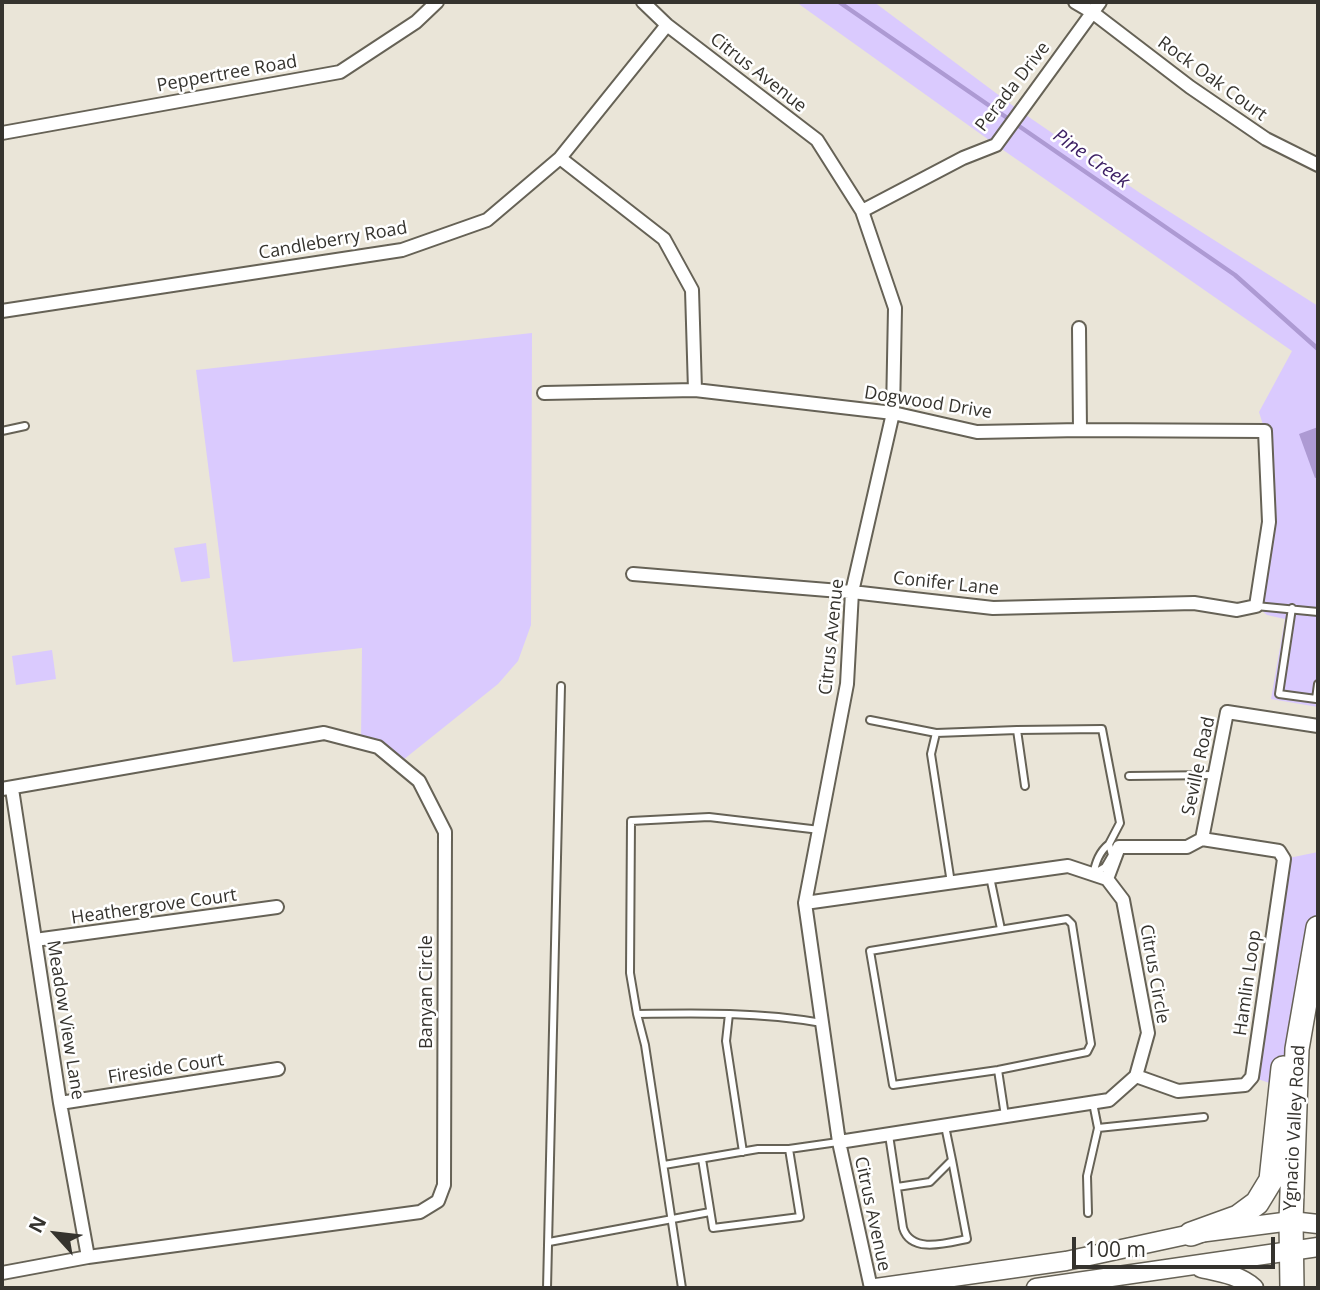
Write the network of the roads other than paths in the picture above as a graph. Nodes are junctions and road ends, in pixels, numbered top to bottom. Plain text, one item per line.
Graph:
1 (438, 2) edge
2 (643, 2) edge
3 (1075, 2) edge
4 (1096, 7) edge
5 (667, 24) junction
6 (2, 134) edge
7 (560, 158) junction
8 (1318, 165) edge
9 (863, 211) junction
10 (2, 311) edge
11 (1079, 328) dead end
12 (695, 390) junction
13 (544, 393) dead end
14 (893, 413) junction
15 (25, 426) dead end
16 (1080, 430) junction
17 (2, 431) edge
18 (633, 574) dead end
19 (852, 592) junction
20 (1256, 606) junction
21 (1292, 608) junction
22 (1318, 612) edge
23 (1318, 684) edge
24 (561, 686) dead end
25 (870, 720) dead end
26 (1318, 726) edge
27 (1017, 730) junction
28 (936, 733) junction
29 (1214, 775) junction
30 (1129, 776) dead end
31 (1026, 786) dead end
32 (7, 789) edge
33 (820, 830) junction
34 (1202, 839) junction
35 (1093, 874) junction
36 (990, 877) junction
37 (1107, 879) junction
38 (951, 883) junction
39 (805, 903) junction
40 (277, 907) dead end
41 (1318, 928) edge
42 (1001, 929) junction
43 (35, 940) junction
44 (1304, 1011) junction
45 (637, 1014) junction
46 (729, 1014) junction
47 (822, 1023) junction
48 (278, 1069) dead end
49 (998, 1070) junction
50 (1136, 1076) junction
51 (60, 1103) junction
52 (1093, 1103) junction
53 (1005, 1116) junction
54 (1204, 1117) dead end
55 (945, 1126) junction
56 (1098, 1128) junction
57 (889, 1135) junction
58 (839, 1142) junction
59 (789, 1149) junction
60 (743, 1152) junction
61 (702, 1159) junction
62 (952, 1160) junction
63 (664, 1165) junction
64 (897, 1187) junction
65 (710, 1212) junction
66 (1088, 1213) dead end
67 (672, 1219) junction
68 (1291, 1221) junction
69 (1318, 1224) edge
70 (1191, 1234) junction
71 (549, 1242) junction
72 (1318, 1247) edge
73 (1291, 1250) junction
74 (88, 1257) junction
75 (1187, 1266) junction
76 (2, 1273) edge
77 (547, 1288) edge
78 (682, 1288) edge
79 (871, 1288) edge
80 (876, 1288) edge
81 (1036, 1288) edge
82 (1254, 1288) edge
83 (1292, 1288) edge

1 - 6 street, Peppertree Road
2 - 5 street, Citrus Avenue
3 - 4 street, Rock Oak Court
4 - 8 street, Rock Oak Court
4 - 9 street, Perada Drive
5 - 7 street, Candleberry Road
5 - 9 street, Citrus Avenue
7 - 10 street, Candleberry Road
7 - 12 street
9 - 14 street, Citrus Avenue
11 - 16 street
12 - 13 street, Dogwood Drive
12 - 14 street, Dogwood Drive
14 - 16 street, Dogwood Drive
14 - 19 street, Citrus Avenue
15 - 17 lane
16 - 20 street, Dogwood Drive
18 - 19 street, Conifer Lane
19 - 20 street, Conifer Lane
19 - 33 street, Citrus Avenue
20 - 21 lane
21 - 22 lane
21 - 23 lane
24 - 71 lane
25 - 28 lane
26 - 29 street, Seville Road
27 - 28 lane
27 - 31 lane
27 - 35 lane
28 - 38 lane
29 - 30 lane
29 - 34 street, Seville Road
32 - 43 street, Meadow View Lane
32 - 74 street, Banyan Circle
33 - 39 street, Citrus Avenue
33 - 45 lane
34 - 37 street, Seville Road
34 - 50 street, Hamlin Loop
35 - 36 street
35 - 37 street
36 - 38 street
36 - 42 lane
37 - 50 street, Citrus Circle
38 - 39 street
39 - 47 street, Citrus Avenue
40 - 43 street, Heathergrove Court
41 - 44 highway, Ygnacio Valley Road
42 - 49 lane
42 - 49 lane
43 - 51 street, Meadow View Lane
44 - 68 highway, Ygnacio Valley Road
44 - 70 highway
45 - 46 lane
45 - 63 lane
46 - 47 lane
46 - 60 lane
47 - 58 street, Citrus Avenue
48 - 51 street, Fireside Court
49 - 53 lane
50 - 52 street
51 - 74 street, Meadow View Lane
52 - 53 street
52 - 56 lane
53 - 55 street
54 - 56 lane
55 - 57 street
55 - 62 lane
56 - 66 lane
57 - 58 street
57 - 64 lane
58 - 59 lane
58 - 79 street, Citrus Avenue
59 - 60 lane
59 - 65 lane
60 - 61 lane
61 - 63 lane
61 - 65 lane
62 - 64 lane
62 - 64 lane
63 - 67 lane
65 - 67 lane
67 - 71 lane
67 - 78 lane
68 - 69 main road
68 - 70 main road
68 - 73 highway, Ygnacio Valley Road
70 - 80 main road
71 - 77 lane
72 - 73 main road
73 - 75 main road
73 - 83 highway, Ygnacio Valley Road
74 - 76 street, Banyan Circle
75 - 81 main road
75 - 82 main road

